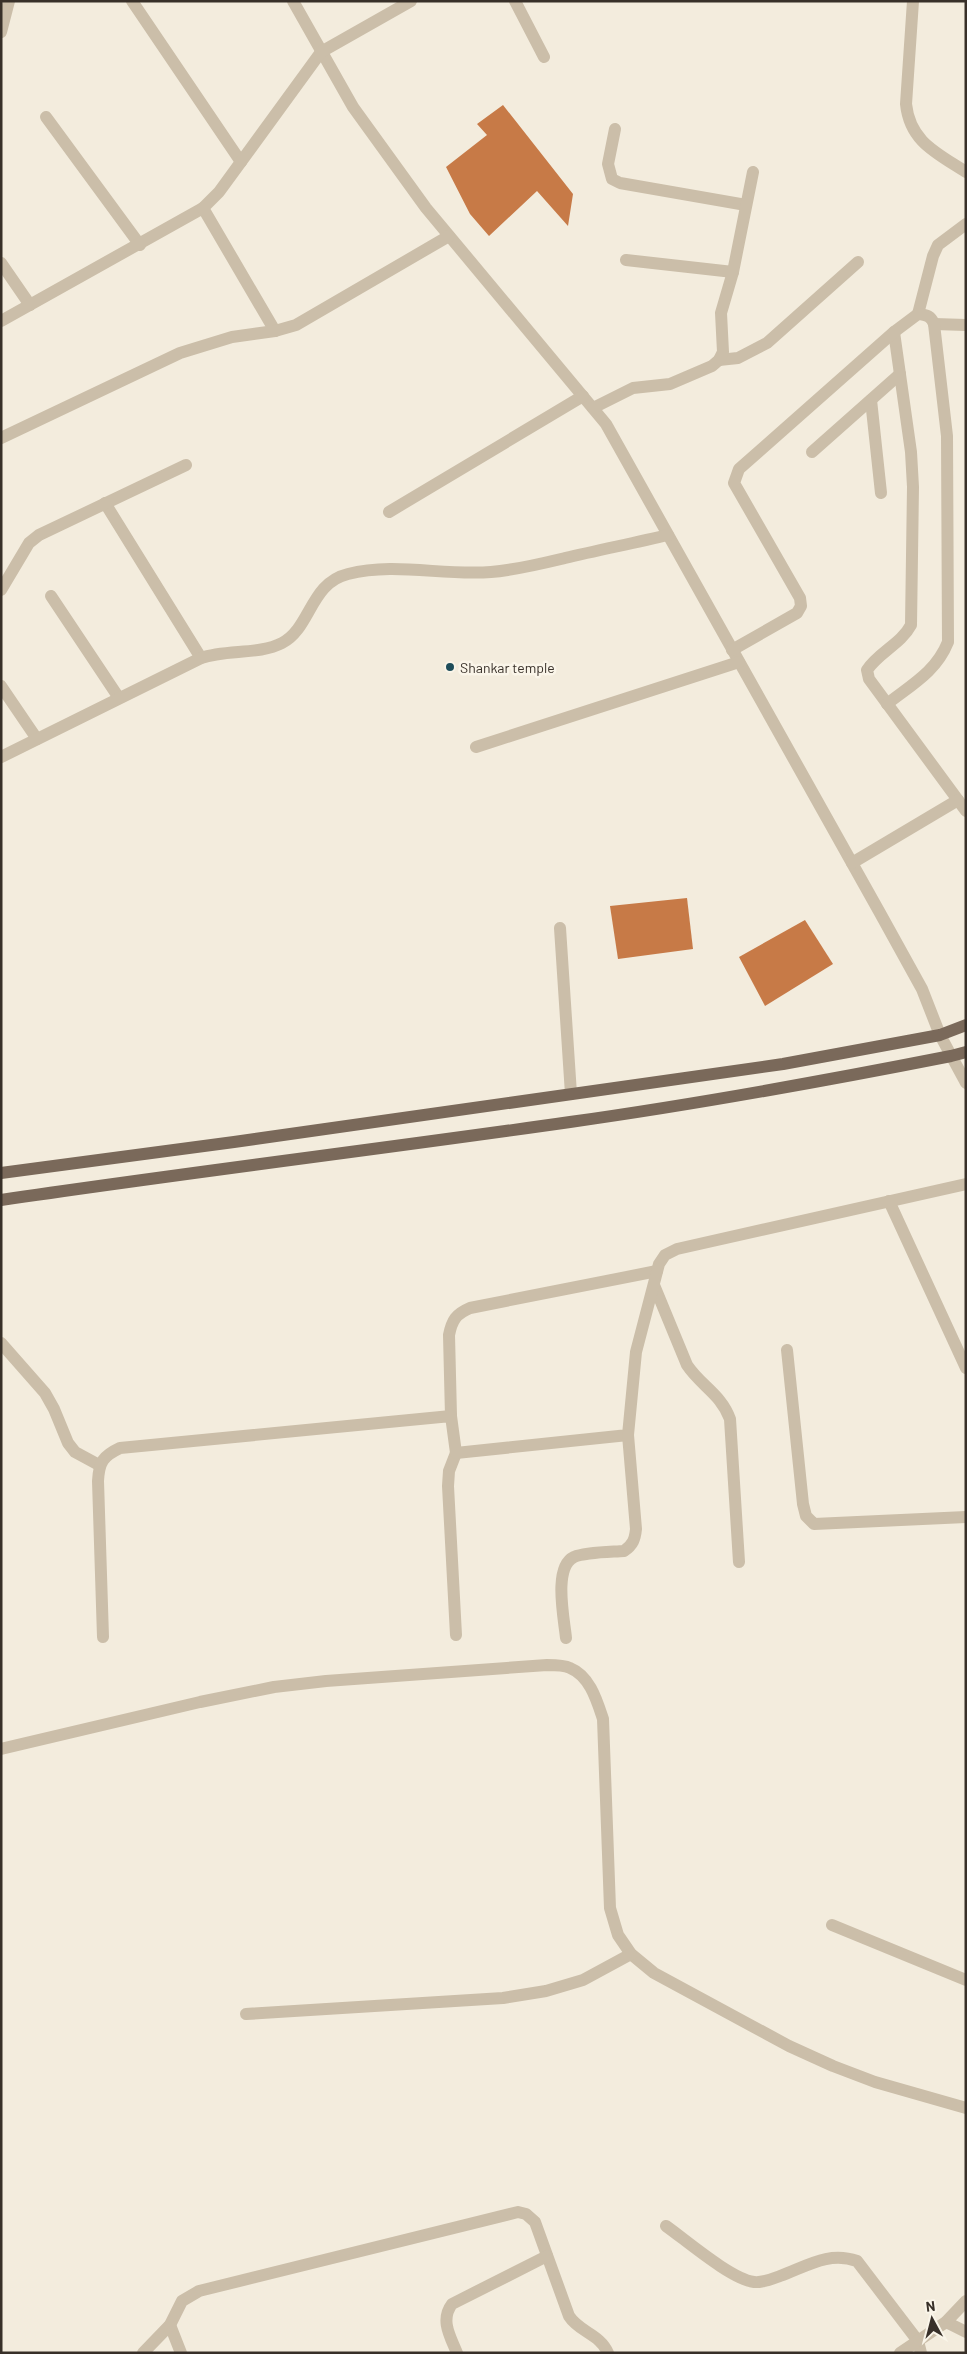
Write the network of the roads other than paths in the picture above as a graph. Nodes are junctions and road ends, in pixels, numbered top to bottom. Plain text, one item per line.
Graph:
1 (9, 1) edge
2 (132, 1) edge
3 (293, 1) edge
4 (411, 1) edge
5 (515, 1) edge
6 (913, 1) edge
7 (2, 25) edge
8 (321, 52) junction
9 (544, 57) dead end
10 (46, 117) dead end
11 (615, 129) dead end
12 (241, 162) junction
13 (753, 172) dead end
14 (966, 172) edge
15 (746, 205) junction
16 (203, 208) junction
17 (966, 224) edge
18 (449, 236) junction
19 (140, 245) junction
20 (626, 260) dead end
21 (858, 262) dead end
22 (1, 263) edge
23 (733, 272) junction
24 (30, 305) junction
25 (918, 314) junction
26 (1, 321) edge
27 (934, 324) junction
28 (966, 325) edge
29 (275, 331) junction
30 (894, 332) junction
31 (719, 360) junction
32 (900, 374) junction
33 (583, 396) junction
34 (871, 400) junction
35 (593, 408) junction
36 (1, 438) edge
37 (812, 452) dead end
38 (186, 465) dead end
39 (880, 493) dead end
40 (105, 504) junction
41 (389, 512) dead end
42 (668, 535) junction
43 (1, 590) edge
44 (51, 596) dead end
45 (732, 650) junction
46 (201, 658) junction
47 (739, 662) junction
48 (1, 686) edge
49 (119, 698) junction
50 (887, 704) junction
51 (37, 739) junction
52 (476, 747) dead end
53 (1, 757) edge
54 (958, 800) junction
55 (966, 811) edge
56 (852, 863) junction
57 (560, 928) dead end
58 (966, 1025) edge
59 (940, 1035) junction
60 (966, 1052) edge
61 (951, 1056) junction
62 (966, 1083) edge
63 (571, 1094) junction
64 (1, 1172) edge
65 (966, 1184) edge
66 (1, 1200) edge
67 (889, 1201) junction
68 (657, 1271) junction
69 (654, 1285) junction
70 (1, 1343) edge
71 (787, 1350) dead end
72 (966, 1368) edge
73 (451, 1416) junction
74 (628, 1435) junction
75 (456, 1453) junction
76 (99, 1465) junction
77 (966, 1517) edge
78 (739, 1562) dead end
79 (456, 1635) dead end
80 (103, 1637) dead end
81 (566, 1638) dead end
82 (1, 1748) edge
83 (832, 1925) dead end
84 (631, 1954) junction
85 (966, 1980) edge
86 (246, 2014) dead end
87 (966, 2108) edge
88 (666, 2226) dead end
89 (547, 2256) junction
90 (966, 2301) edge
91 (946, 2322) junction
92 (170, 2325) junction
93 (966, 2332) edge
94 (919, 2347) edge
95 (143, 2353) edge
96 (181, 2353) edge
97 (457, 2353) edge
98 (608, 2353) edge
99 (900, 2353) edge

1 - 7 street
2 - 12 street
3 - 8 street
4 - 8 street
5 - 9 street
6 - 14 street
8 - 12 street
8 - 18 street
10 - 19 street
11 - 15 street
12 - 16 street
13 - 15 street
15 - 23 street
16 - 19 street
16 - 29 street
17 - 25 street
18 - 29 street
18 - 33 street
19 - 24 street
20 - 23 street
21 - 31 street
22 - 24 street
23 - 31 street
24 - 26 street
25 - 27 street
25 - 30 street
27 - 28 street
27 - 50 street
29 - 36 street
30 - 32 street
30 - 45 street
31 - 35 street
32 - 34 street
32 - 50 street
33 - 35 street
33 - 41 street
34 - 37 street
34 - 39 street
35 - 42 street
38 - 40 street
40 - 43 street
40 - 46 street
42 - 45 street
42 - 46 street
44 - 49 street
45 - 47 street
46 - 49 street
47 - 52 street
47 - 56 street
48 - 51 street
49 - 51 street
50 - 54 street
51 - 53 street
54 - 55 street
54 - 56 street
56 - 59 street
57 - 63 street
58 - 59 main road
59 - 61 street
59 - 63 main road
60 - 61 main road
61 - 62 street
61 - 66 main road
63 - 64 main road
65 - 67 street
67 - 68 street
67 - 72 street
68 - 69 street
68 - 73 street
69 - 74 street
69 - 78 street
70 - 76 street
71 - 77 street
73 - 75 street
73 - 76 street
74 - 75 street
74 - 81 street
75 - 79 street
76 - 80 street
82 - 84 street
83 - 85 street
84 - 86 street
84 - 87 street
88 - 94 street
89 - 92 street
89 - 97 street
89 - 98 street
90 - 91 street
91 - 93 street
91 - 94 street
92 - 95 street
92 - 96 street
94 - 99 street

